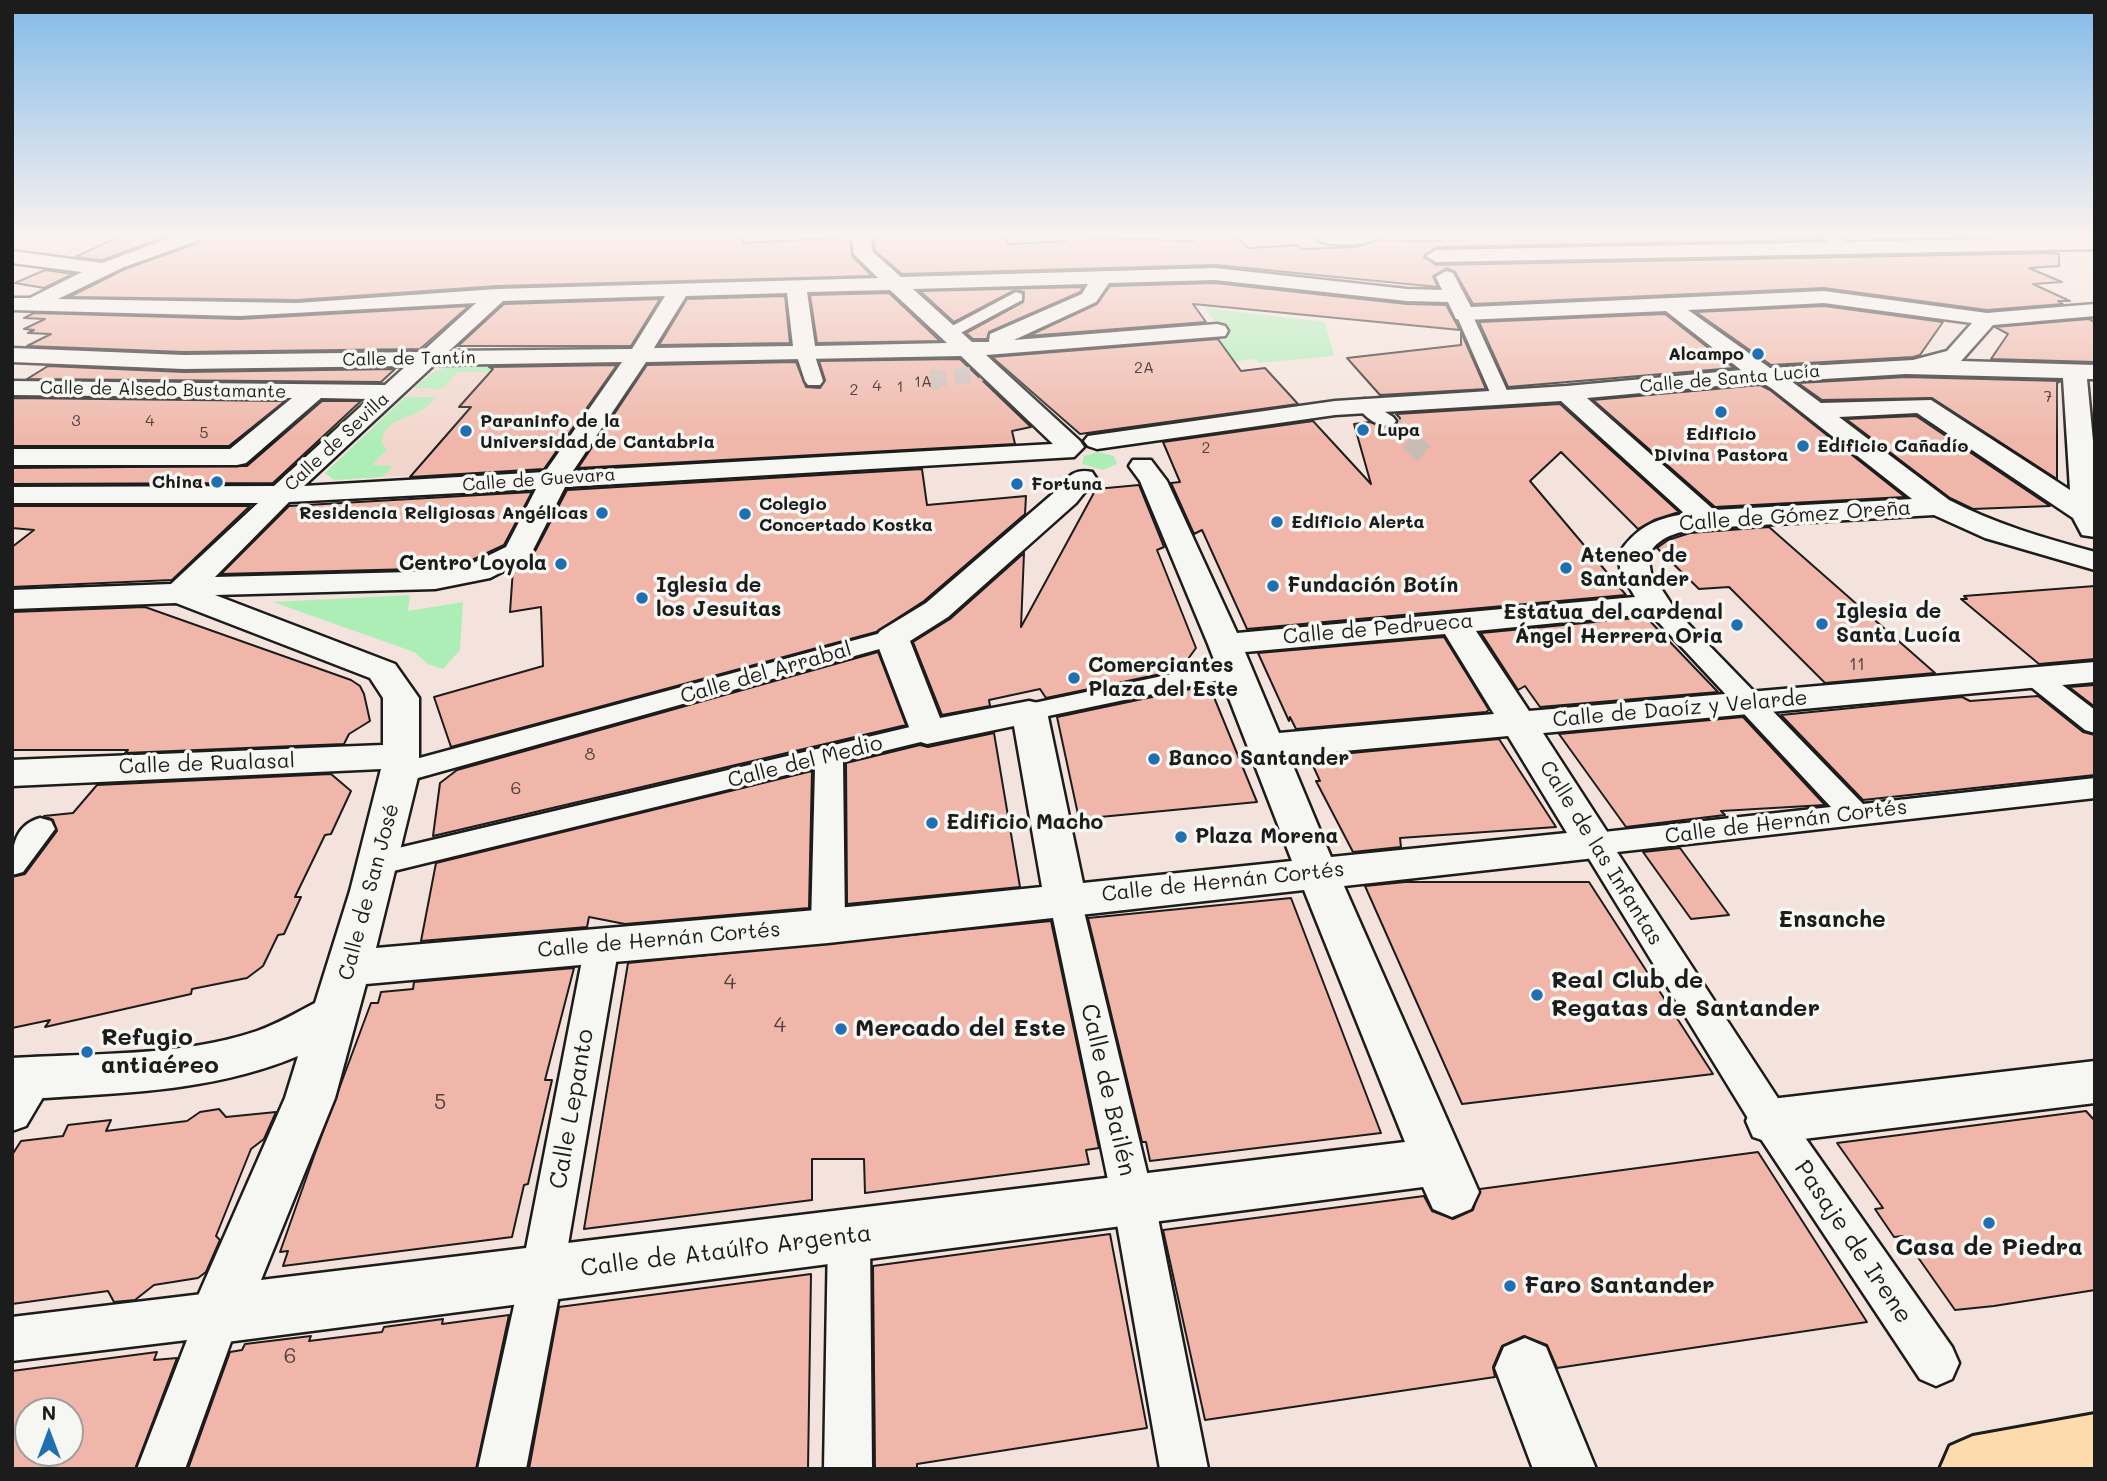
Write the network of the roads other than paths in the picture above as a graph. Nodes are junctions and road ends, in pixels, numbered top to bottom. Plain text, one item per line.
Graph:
1 (321, 306) edge
2 (384, 306) edge
3 (484, 306) edge
4 (670, 306) edge
5 (799, 306) edge
6 (918, 306) edge
7 (997, 306) edge
8 (1071, 306) edge
9 (1460, 306) edge
10 (1895, 306) edge
11 (19, 307) edge
12 (2095, 310) edge
13 (1676, 311) dead end
14 (1987, 318) junction
15 (1217, 331) dead end
16 (947, 333) junction
17 (361, 344) junction
18 (973, 349) junction
19 (805, 353) junction
20 (12, 355) edge
21 (639, 355) junction
22 (1955, 356) junction
23 (426, 358) junction
24 (1906, 367) junction
25 (1755, 369) junction
26 (1633, 372) dead end
27 (2007, 372) junction
28 (2087, 374) edge
29 (814, 381) dead end
30 (12, 388) edge
31 (315, 391) junction
32 (391, 392) junction
33 (1567, 393) junction
34 (1501, 397) junction
35 (1365, 405) junction
36 (1815, 411) junction
37 (1386, 421) tunnel mouth
38 (1202, 428) junction
39 (1077, 446) junction
40 (12, 457) edge
41 (1119, 473) junction
42 (554, 480) junction
43 (12, 495) edge
44 (280, 495) junction
45 (1939, 506) junction
46 (1707, 519) junction
47 (1966, 522) junction
48 (2090, 525) edge
49 (2095, 561) edge
50 (180, 593) junction
51 (12, 600) edge
52 (1656, 605) junction
53 (1454, 622) junction
54 (892, 638) junction
55 (1230, 656) junction
56 (2095, 672) edge
57 (2035, 677) junction
58 (1748, 702) junction
59 (1029, 712) junction
60 (1519, 723) junction
61 (2095, 724) edge
62 (927, 732) junction
63 (1266, 746) junction
64 (829, 757) junction
65 (401, 765) junction
66 (12, 773) edge
67 (2095, 788) edge
68 (1855, 814) junction
69 (40, 829) dead end
70 (1595, 844) junction
71 (12, 864) edge
72 (377, 864) junction
73 (1317, 872) junction
74 (1065, 899) junction
75 (828, 926) junction
76 (602, 945) junction
77 (349, 968) junction
78 (335, 1015) junction
79 (2095, 1082) edge
80 (20, 1090) edge
81 (1771, 1121) junction
82 (1133, 1201) junction
83 (849, 1236) junction
84 (542, 1274) junction
85 (219, 1314) junction
86 (12, 1339) edge
87 (1936, 1363) dead end
88 (1525, 1368) dead end
89 (2095, 1447) edge
90 (161, 1469) edge
91 (502, 1469) edge
92 (848, 1469) edge
93 (1184, 1469) edge
94 (1565, 1469) edge
95 (1973, 1469) edge

1 - 11 street
2 - 17 street
3 - 23 street, Calle de Sevilla
4 - 21 street
5 - 19 street
6 - 16 street
7 - 16 street
8 - 18 street
9 - 34 street
10 - 14 street
12 - 14 street
13 - 25 street
14 - 22 street
15 - 18 street, Calle de Tantín
16 - 18 street
17 - 20 street, Calle de Tantín
17 - 23 street, Calle de Tantín
18 - 19 street, Calle de Tantín
18 - 39 street
19 - 21 street, Calle de Tantín
19 - 29 street
21 - 23 street, Calle de Tantín
21 - 42 street
22 - 24 street
22 - 27 street
23 - 32 street, Calle de Sevilla
24 - 25 street, Calle de Santa Lucía
24 - 27 street, Calle de Santa Lucía
25 - 26 street, Calle de Santa Lucía
25 - 33 street, Calle de Santa Lucía
25 - 36 street
27 - 28 street, Calle de Santa Lucía
28 - 48 street
30 - 31 street, Calle de Alsedo Bustamante
31 - 32 street, Calle de Alsedo Bustamante
31 - 40 street, Calle de Alsedo Bustamante
32 - 44 street, Calle de Sevilla
33 - 34 street, Calle de Santa Lucía
33 - 46 street
34 - 35 street, Calle de Santa Lucía
35 - 37 street
35 - 38 street, Calle de Santa Lucía
36 - 45 street
36 - 48 street
38 - 39 street, Calle de Santa Lucía
38 - 41 street, Calle de Santa Lucía
39 - 41 street
39 - 41 street
39 - 42 street, Calle de Guevara
41 - 54 street, Calle del Arrabal
41 - 55 street
42 - 44 street, Calle de Guevara
42 - 50 street, Calle de San José
43 - 44 street, Calle de Guevara
44 - 50 street, Calle de Sevilla
45 - 46 street, Calle de Gómez Oreña
45 - 47 street, Calle de Gómez Oreña
46 - 52 street, Calle de Gómez Oreña
47 - 48 street
47 - 49 street, Calle de Gómez Oreña
50 - 51 street, Calle de San José
50 - 65 street, Calle de San José
52 - 53 street, Calle de Pedrueca
52 - 58 street, Calle de Gómez Oreña
53 - 55 street, Calle de Pedrueca
53 - 60 street, Calle de las Infantas
54 - 62 street
54 - 65 street, Calle del Arrabal
55 - 59 street, Calle del Medio
55 - 63 street
56 - 57 street, Calle de Daoíz y Velarde
57 - 58 street, Calle de Daoíz y Velarde
57 - 61 street
58 - 60 street, Calle de Daoíz y Velarde
58 - 68 street, Calle de Gómez Oreña
59 - 62 street, Calle del Medio
59 - 74 street, Calle de Bailén
60 - 63 street, Calle de Daoíz y Velarde
60 - 70 street, Calle de las Infantas
62 - 64 street, Calle del Medio
63 - 73 street
64 - 72 street, Calle del Medio
64 - 75 street
65 - 66 street, Calle de Rualasal
65 - 72 street, Calle de San José
67 - 68 street, Calle de Hernán Cortés
68 - 70 street, Calle de Hernán Cortés
69 - 71 street
70 - 73 street, Calle de Hernán Cortés
70 - 81 street, Calle de las Infantas
72 - 77 street, Calle de San José
73 - 74 street, Calle de Hernán Cortés
73 - 82 street, Calle de Ataúlfo Argenta
74 - 75 street, Calle de Hernán Cortés
74 - 82 street, Calle de Bailén
75 - 76 street, Calle de Hernán Cortés
76 - 77 street, Calle de Hernán Cortés
76 - 84 street, Calle Lepanto
77 - 78 street, Calle de San José
78 - 80 street
78 - 85 street, Calle de San José
79 - 81 street
81 - 87 street, Pasaje de Irene
82 - 83 street, Calle de Ataúlfo Argenta
82 - 93 street, Calle de Bailén
83 - 84 street, Calle de Ataúlfo Argenta
83 - 92 street
84 - 85 street, Calle de Ataúlfo Argenta
84 - 91 street, Calle Lepanto
85 - 86 street, Calle de Ataúlfo Argenta
85 - 90 street
88 - 94 street
89 - 95 main road

